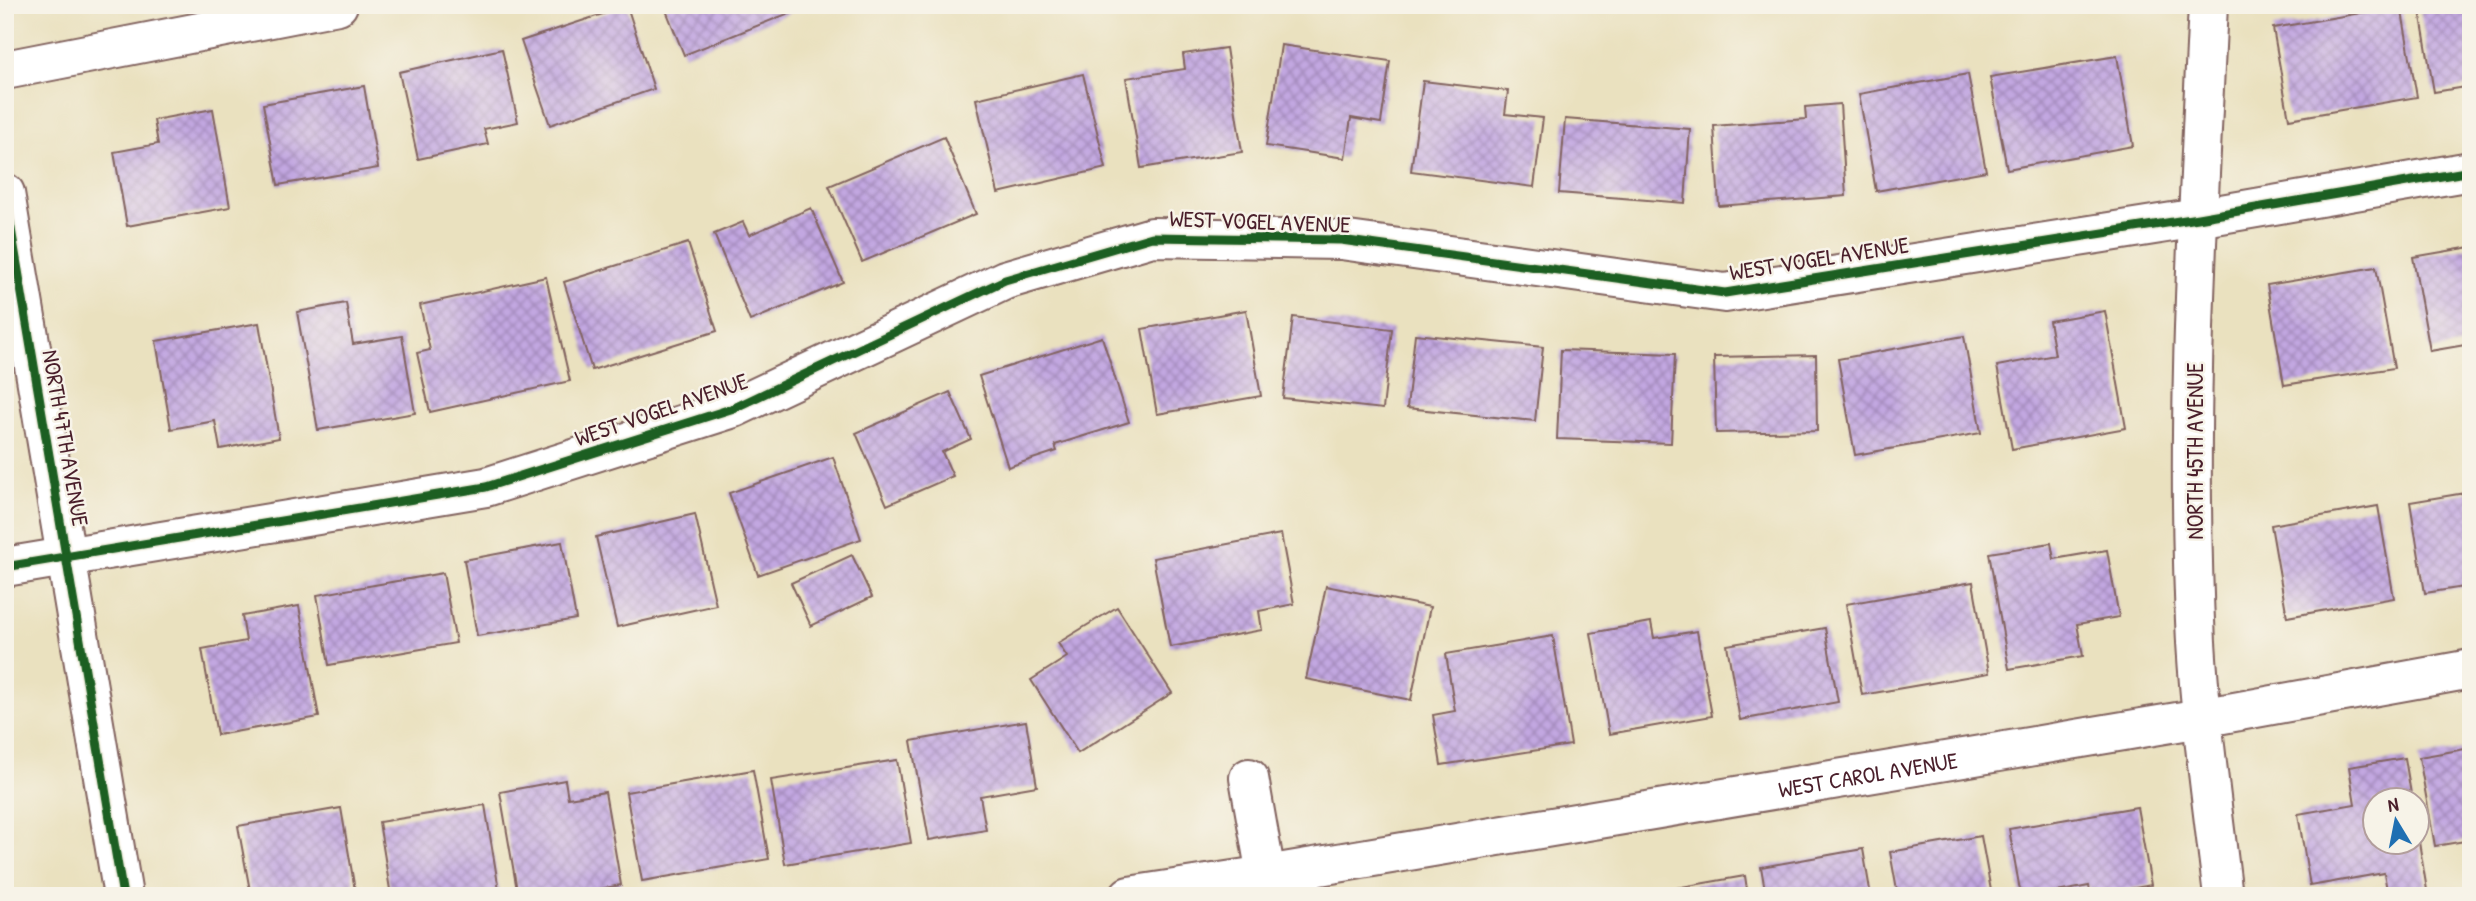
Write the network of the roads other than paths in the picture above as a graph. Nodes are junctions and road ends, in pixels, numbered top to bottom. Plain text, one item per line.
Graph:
1 (338, 5) edge
2 (2208, 5) edge
3 (5, 70) edge
4 (2471, 171) edge
5 (5, 193) edge
6 (2198, 218) junction
7 (66, 558) junction
8 (5, 567) edge
9 (2471, 669) edge
10 (2201, 718) junction
11 (1249, 778) dead end
12 (1266, 875) junction
13 (123, 896) edge
14 (1129, 896) edge
15 (2223, 896) edge

1 - 3 street
2 - 6 street, NORTH 45TH AVENUE
4 - 6 street, WEST VOGEL AVENUE
5 - 7 street, NORTH 47TH AVENUE
6 - 7 street, WEST VOGEL AVENUE
6 - 10 street, NORTH 45TH AVENUE
7 - 8 street, WEST VOGEL AVENUE
7 - 13 street, NORTH 47TH AVENUE
9 - 10 street, WEST CAROL AVENUE
10 - 12 street, WEST CAROL AVENUE
10 - 15 street, NORTH 45TH AVENUE
11 - 12 street
12 - 14 street, WEST CAROL AVENUE

